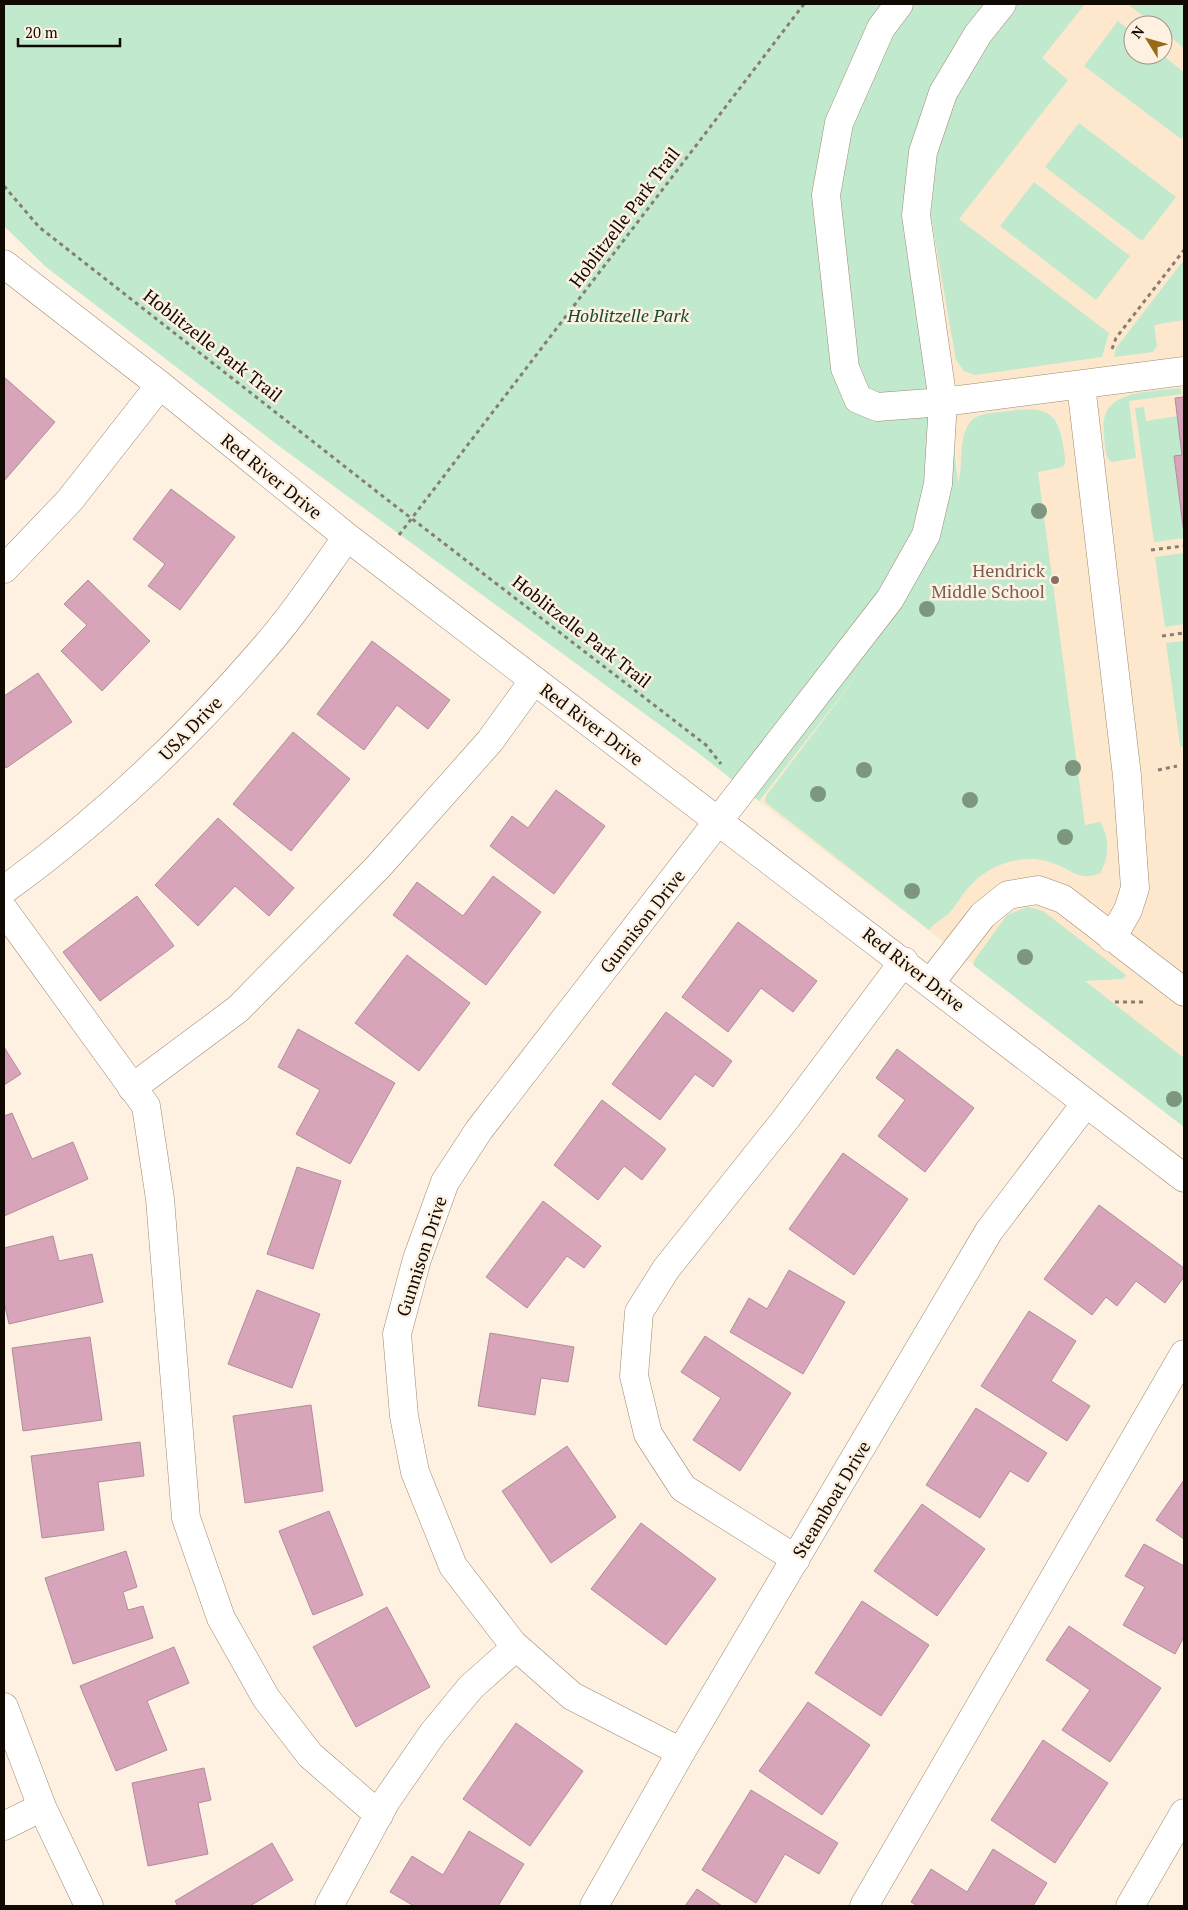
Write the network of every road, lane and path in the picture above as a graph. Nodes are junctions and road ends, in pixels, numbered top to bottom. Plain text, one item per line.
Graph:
1 (804, 4) edge
2 (899, 4) edge
3 (1002, 4) edge
4 (4, 186) edge
5 (1184, 250) edge
6 (4, 264) edge
7 (1184, 372) edge
8 (1093, 383) junction
9 (160, 385) junction
10 (943, 402) junction
11 (412, 518) junction
12 (399, 535) dead end
13 (347, 537) junction
14 (1184, 546) edge
15 (1151, 550) dead end
16 (4, 569) edge
17 (1184, 633) edge
18 (1162, 636) dead end
19 (534, 680) junction
20 (723, 769) dead end
21 (720, 821) junction
22 (4, 890) edge
23 (4, 910) edge
24 (1112, 938) junction
25 (904, 961) junction
26 (931, 982) junction
27 (1184, 992) edge
28 (132, 1088) junction
29 (1086, 1103) junction
30 (1184, 1178) edge
31 (1184, 1354) edge
32 (796, 1558) junction
33 (516, 1647) junction
34 (4, 1707) edge
35 (681, 1752) junction
36 (42, 1807) junction
37 (1184, 1813) edge
38 (378, 1815) junction
39 (4, 1826) edge
40 (89, 1906) edge
41 (329, 1906) edge
42 (594, 1906) edge
43 (864, 1906) edge
44 (1130, 1906) edge

1 - 11 path, Hoblitzelle Park Trail
2 - 10 street
3 - 10 street, Gunnison Drive
4 - 11 path, Hoblitzelle Park Trail
5 - 8 path
6 - 9 street, Red River Drive
7 - 8 street
8 - 10 street
8 - 24 street
9 - 13 street, Red River Drive
9 - 16 street
10 - 21 street, Gunnison Drive
11 - 12 path, Hoblitzelle Park Trail
11 - 20 path, Hoblitzelle Park Trail
13 - 19 street, Red River Drive
13 - 22 street, USA Drive
14 - 15 path
17 - 18 path
19 - 21 street, Red River Drive
19 - 28 street
21 - 25 street, Red River Drive
21 - 33 street, Gunnison Drive
23 - 28 street
24 - 26 street
24 - 27 street
25 - 26 street, Red River Drive
25 - 32 street
26 - 29 street, Red River Drive
28 - 38 street
29 - 30 street, Red River Drive
29 - 32 street, Steamboat Drive
31 - 43 street
32 - 35 street, Steamboat Drive
33 - 35 street, Gunnison Drive
33 - 38 street
34 - 36 street
35 - 42 street, Steamboat Drive
36 - 39 street
36 - 40 street
37 - 44 street
38 - 41 street

